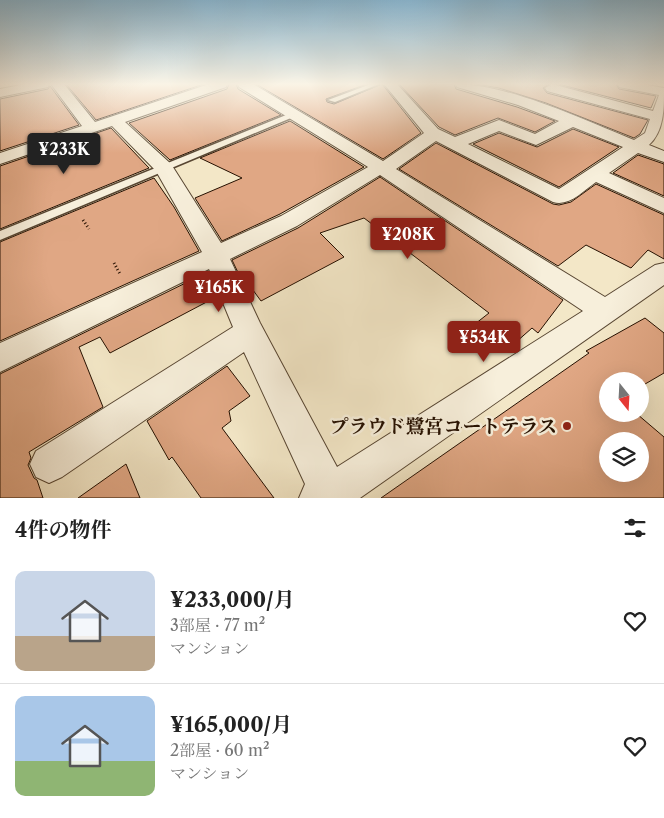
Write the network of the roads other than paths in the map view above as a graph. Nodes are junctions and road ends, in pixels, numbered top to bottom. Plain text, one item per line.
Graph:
1 (84, 107) edge
2 (148, 107) edge
3 (281, 107) edge
4 (410, 107) edge
5 (537, 107) edge
6 (627, 107) edge
7 (662, 107) edge
8 (294, 115) junction
9 (659, 117) junction
10 (572, 121) junction
11 (102, 123) junction
12 (432, 132) junction
13 (455, 143) junction
14 (637, 146) junction
15 (664, 157) edge
16 (0, 159) edge
17 (164, 168) junction
18 (383, 169) junction
19 (597, 175) junction
20 (664, 206) edge
21 (0, 236) edge
22 (216, 256) junction
23 (664, 272) edge
24 (605, 311) junction
25 (250, 332) junction
26 (0, 358) edge
27 (49, 464) dead end
28 (327, 497) edge

1 - 11 street
2 - 11 street
3 - 8 street
4 - 12 street
5 - 10 street
6 - 9 street
7 - 9 street
8 - 17 lane
8 - 18 street
9 - 14 street
10 - 13 street
10 - 14 street
11 - 16 street
11 - 17 street
12 - 13 street
12 - 18 street
13 - 19 street
14 - 15 street
14 - 19 street
17 - 21 lane
17 - 22 street
18 - 22 street
18 - 24 street
19 - 20 street
22 - 25 street
22 - 26 street
23 - 24 street
24 - 28 street
25 - 27 street
25 - 28 street

